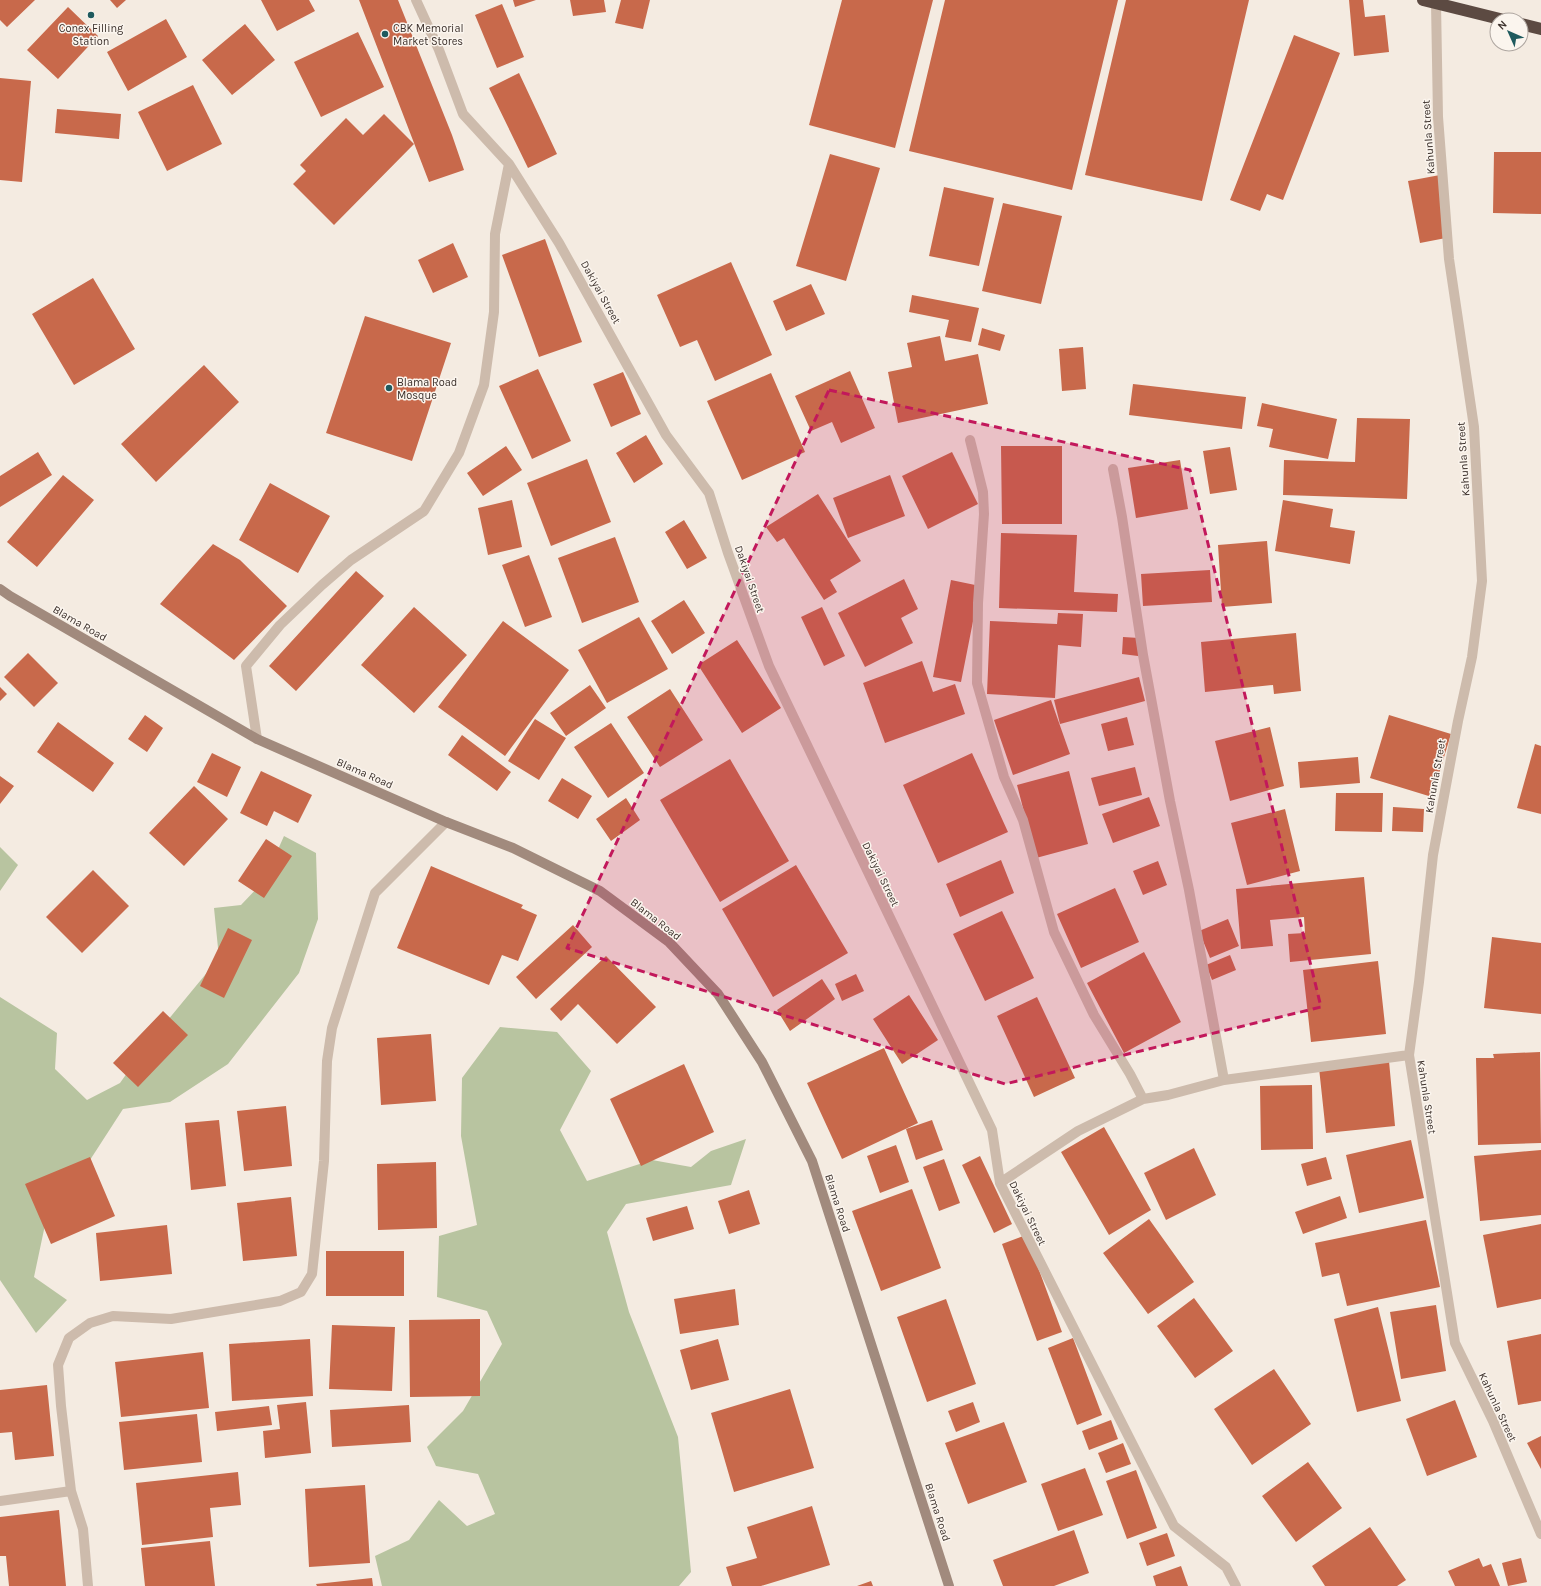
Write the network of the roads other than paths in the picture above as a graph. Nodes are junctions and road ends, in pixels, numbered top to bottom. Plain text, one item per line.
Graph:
1 (416, 0) edge
2 (1423, 0) edge
3 (1436, 3) junction
4 (1489, 16) edge
5 (1529, 26) edge
6 (1541, 29) edge
7 (509, 164) junction
8 (970, 440) dead end
9 (1113, 469) dead end
10 (0, 589) edge
11 (257, 739) junction
12 (446, 822) junction
13 (1409, 1055) junction
14 (1224, 1080) junction
15 (1143, 1099) junction
16 (1000, 1183) junction
17 (71, 1491) junction
18 (0, 1501) edge
19 (1541, 1534) edge
20 (88, 1586) edge
21 (949, 1586) edge
22 (1236, 1586) edge

1 - 7 street, Dakiyai Street
2 - 3 highway
3 - 4 highway
3 - 13 street, Kahunla Street
5 - 6 highway
7 - 11 street
7 - 16 street, Dakiyai Street
8 - 15 street
9 - 14 street
10 - 11 street, Blama Road
11 - 12 street, Blama Road
12 - 17 street
12 - 21 street, Blama Road
13 - 14 street
13 - 19 street, Kahunla Street
14 - 15 street
15 - 16 street
16 - 22 street, Dakiyai Street
17 - 18 street
17 - 20 street

